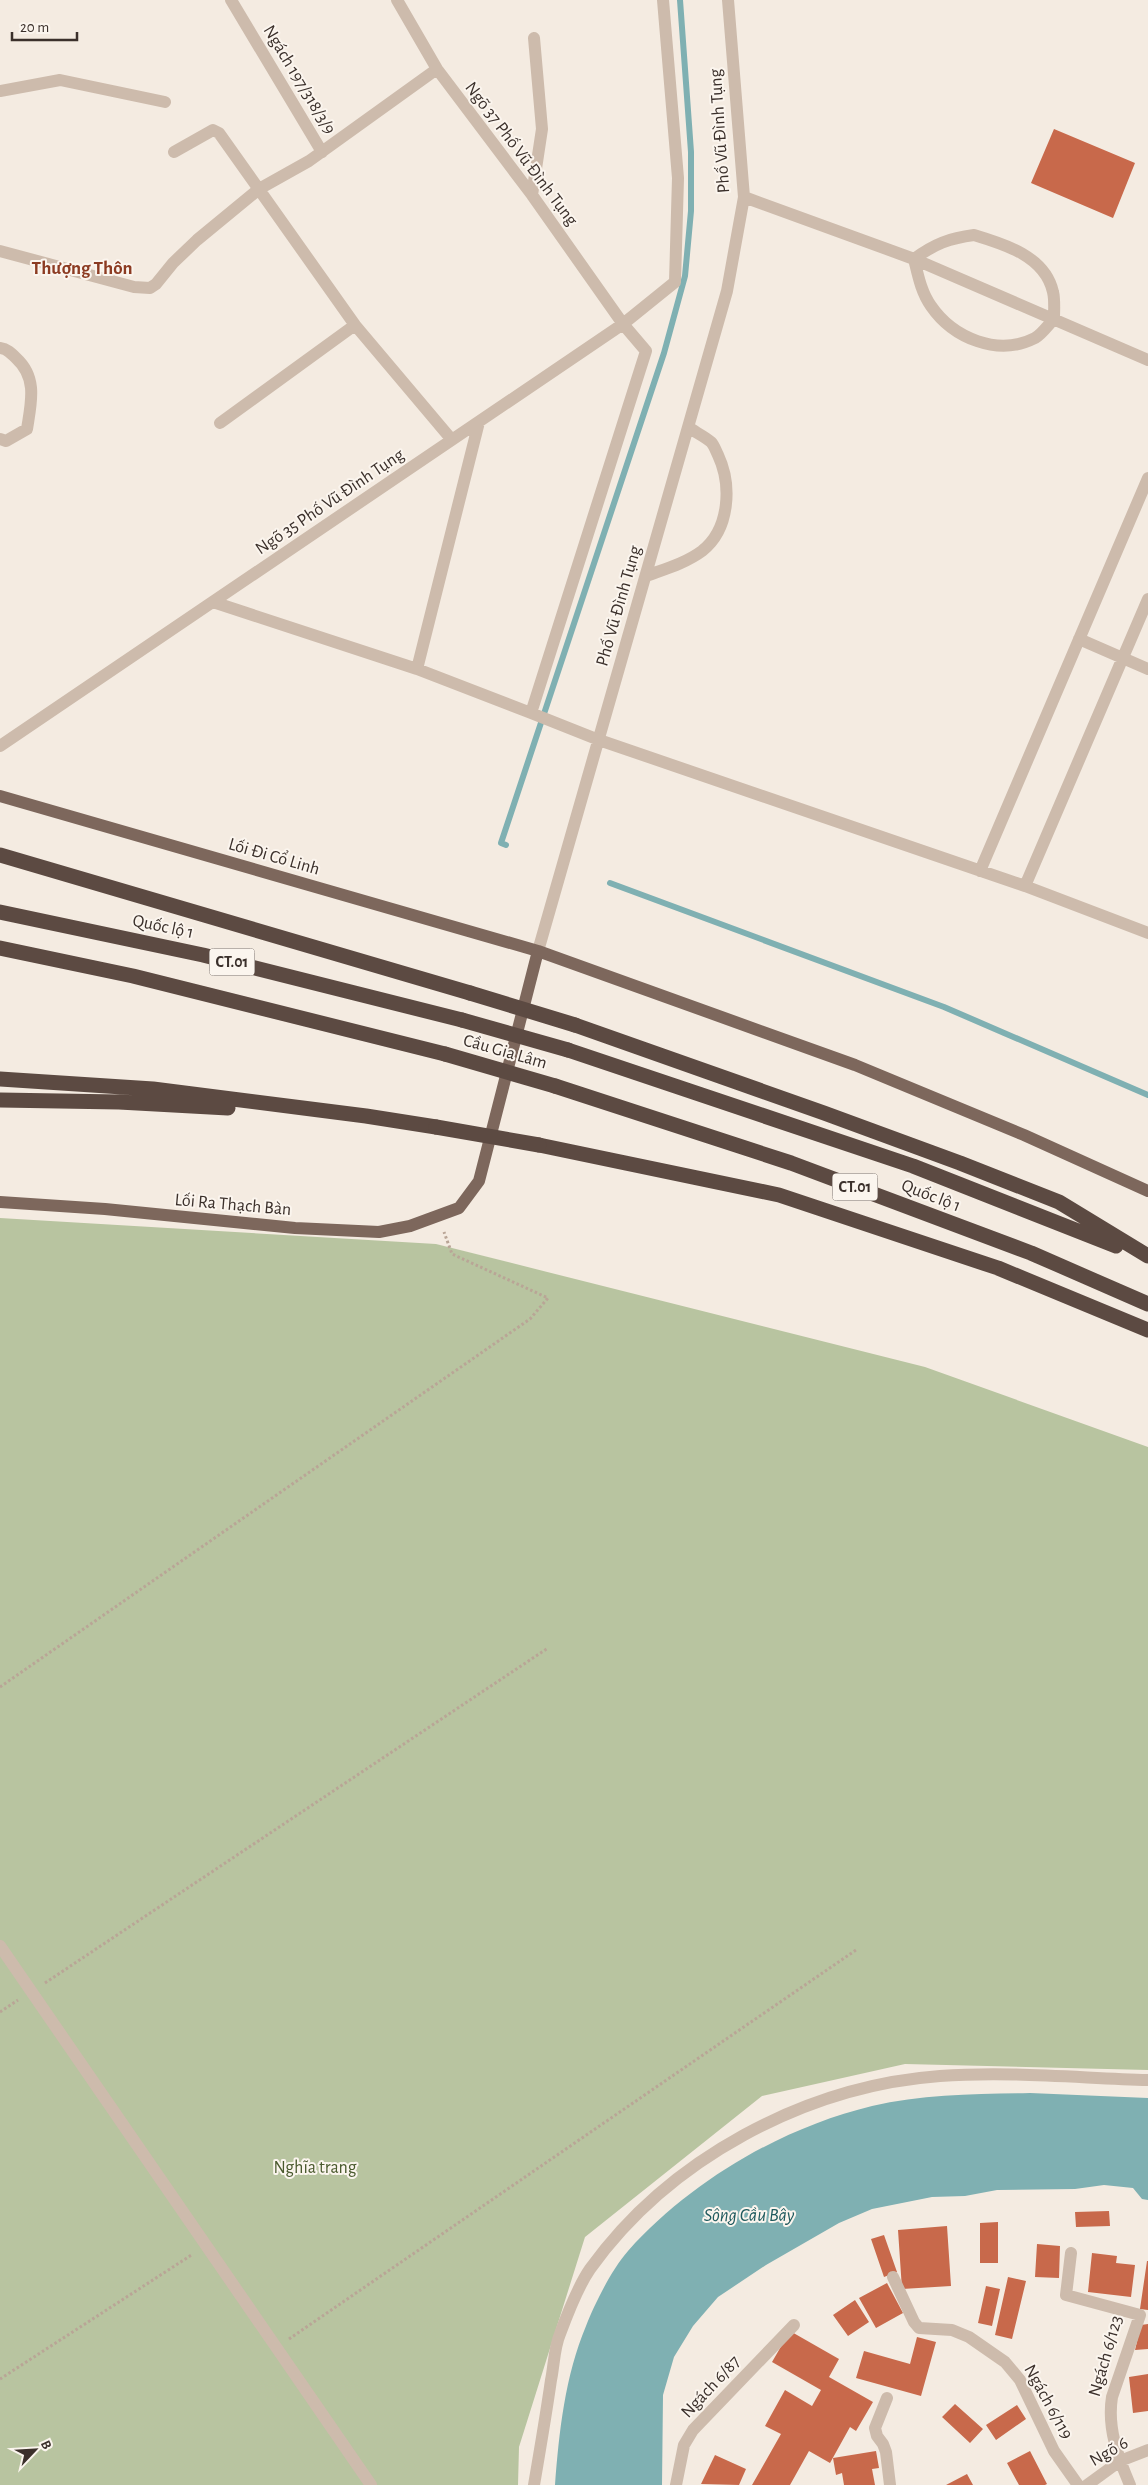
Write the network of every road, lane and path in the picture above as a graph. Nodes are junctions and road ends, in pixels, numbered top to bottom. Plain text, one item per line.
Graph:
1 (231, 0) edge
2 (397, 0) edge
3 (663, 0) edge
4 (728, 0) edge
5 (534, 38) dead end
6 (437, 69) junction
7 (0, 91) edge
8 (165, 102) dead end
9 (174, 152) dead end
10 (322, 152) junction
11 (259, 190) junction
12 (532, 195) junction
13 (744, 197) junction
14 (0, 251) edge
15 (914, 259) junction
16 (1054, 319) junction
17 (623, 324) junction
18 (355, 325) junction
19 (0, 348) edge
20 (1148, 360) edge
21 (478, 422) junction
22 (220, 423) dead end
23 (688, 428) junction
24 (0, 440) edge
25 (452, 440) junction
26 (1148, 478) edge
27 (646, 576) junction
28 (1148, 599) edge
29 (213, 602) junction
30 (1079, 640) junction
31 (1123, 658) junction
32 (417, 669) junction
33 (1148, 669) edge
34 (531, 713) junction
35 (599, 740) junction
36 (0, 746) edge
37 (0, 796) edge
38 (0, 855) edge
39 (980, 871) junction
40 (1025, 886) junction
41 (0, 912) edge
42 (1148, 933) edge
43 (0, 948) edge
44 (538, 951) junction
45 (462, 1020) joint
46 (568, 1050) joint
47 (0, 1079) edge
48 (555, 1086) joint
49 (0, 1100) edge
50 (366, 1116) junction
51 (1148, 1191) edge
52 (0, 1202) edge
53 (459, 1208) joint
54 (439, 1217) junction
55 (1148, 1257) edge
56 (1148, 1304) edge
57 (1148, 1330) edge
58 (548, 1648) dead end
59 (0, 1687) edge
60 (0, 1946) edge
61 (856, 1950) dead end
62 (32, 1992) junction
63 (1148, 2080) edge
64 (206, 2246) junction
65 (1071, 2253) dead end
66 (893, 2277) dead end
67 (794, 2324) dead end
68 (277, 2348) junction
69 (0, 2379) edge
70 (887, 2398) dead end
71 (1148, 2450) edge
72 (1120, 2461) junction
73 (371, 2485) edge
74 (534, 2485) edge
75 (676, 2485) edge
76 (890, 2485) edge
77 (1078, 2485) edge
78 (1088, 2485) edge
79 (1130, 2485) edge

1 - 10 street, Ngách 197/318/3/9
2 - 6 street, Ngõ 37 Phố Vũ Đình Tụng
3 - 17 street, Ngõ 35 Phố Vũ Đình Tụng
4 - 13 street, Phố Vũ Đình Tụng
5 - 12 street
6 - 10 street
6 - 12 street, Ngõ 37 Phố Vũ Đình Tụng
7 - 8 street
9 - 11 street
10 - 11 street
11 - 14 street
11 - 18 street
12 - 17 street, Ngõ 37 Phố Vũ Đình Tụng
13 - 15 street
13 - 23 street, Phố Vũ Đình Tụng
15 - 16 street
15 - 16 street
15 - 16 street
16 - 20 street
17 - 21 street, Ngõ 35 Phố Vũ Đình Tụng
17 - 34 street, Ngõ 37 Phố Vũ Đình Tụng
18 - 22 street
18 - 25 street
19 - 24 street
21 - 25 street, Ngõ 35 Phố Vũ Đình Tụng
21 - 32 street
23 - 27 street, Phố Vũ Đình Tụng
23 - 27 street
25 - 29 street, Ngõ 35 Phố Vũ Đình Tụng
26 - 30 street
27 - 35 street, Phố Vũ Đình Tụng
28 - 31 street
29 - 32 street
29 - 36 street, Ngõ 35 Phố Vũ Đình Tụng
30 - 31 street
30 - 39 street
31 - 33 street
31 - 40 street
32 - 34 street
34 - 35 street
35 - 39 street
35 - 44 street, Phố Vũ Đình Tụng
37 - 44 main road, Lối Đi Cổ Linh
38 - 55 highway, bridge
39 - 40 street
40 - 42 street
41 - 45 highway, Quốc lộ 1 / CT.01
43 - 48 highway, Cầu Gia Lâm / CT.01, bridge
44 - 51 main road, Lối Đi Cổ Linh
44 - 53 main road, Phố Vũ Đình Tụng
45 - 46 highway, Cầu Gia Lâm / CT.01, bridge
46 - 55 highway, Quốc lộ 1 / CT.01
47 - 50 highway
48 - 56 highway, Quốc lộ 1 / CT.01
49 - 50 highway
50 - 57 highway, bridge
52 - 54 main road, Lối Ra Thạch Bàn
53 - 54 main road, Lối Ra Thạch Bàn
54 - 59 path
58 - 62 path
60 - 62 street
61 - 68 path
62 - 64 street
63 - 74 street
64 - 68 street
64 - 69 path
65 - 72 street, Ngách 6/123
66 - 77 street, Ngách 6/119
67 - 75 street, Ngách 6/87
68 - 73 street
70 - 76 street
71 - 72 street, Ngõ 6
72 - 78 street, Ngõ 6
72 - 79 street

